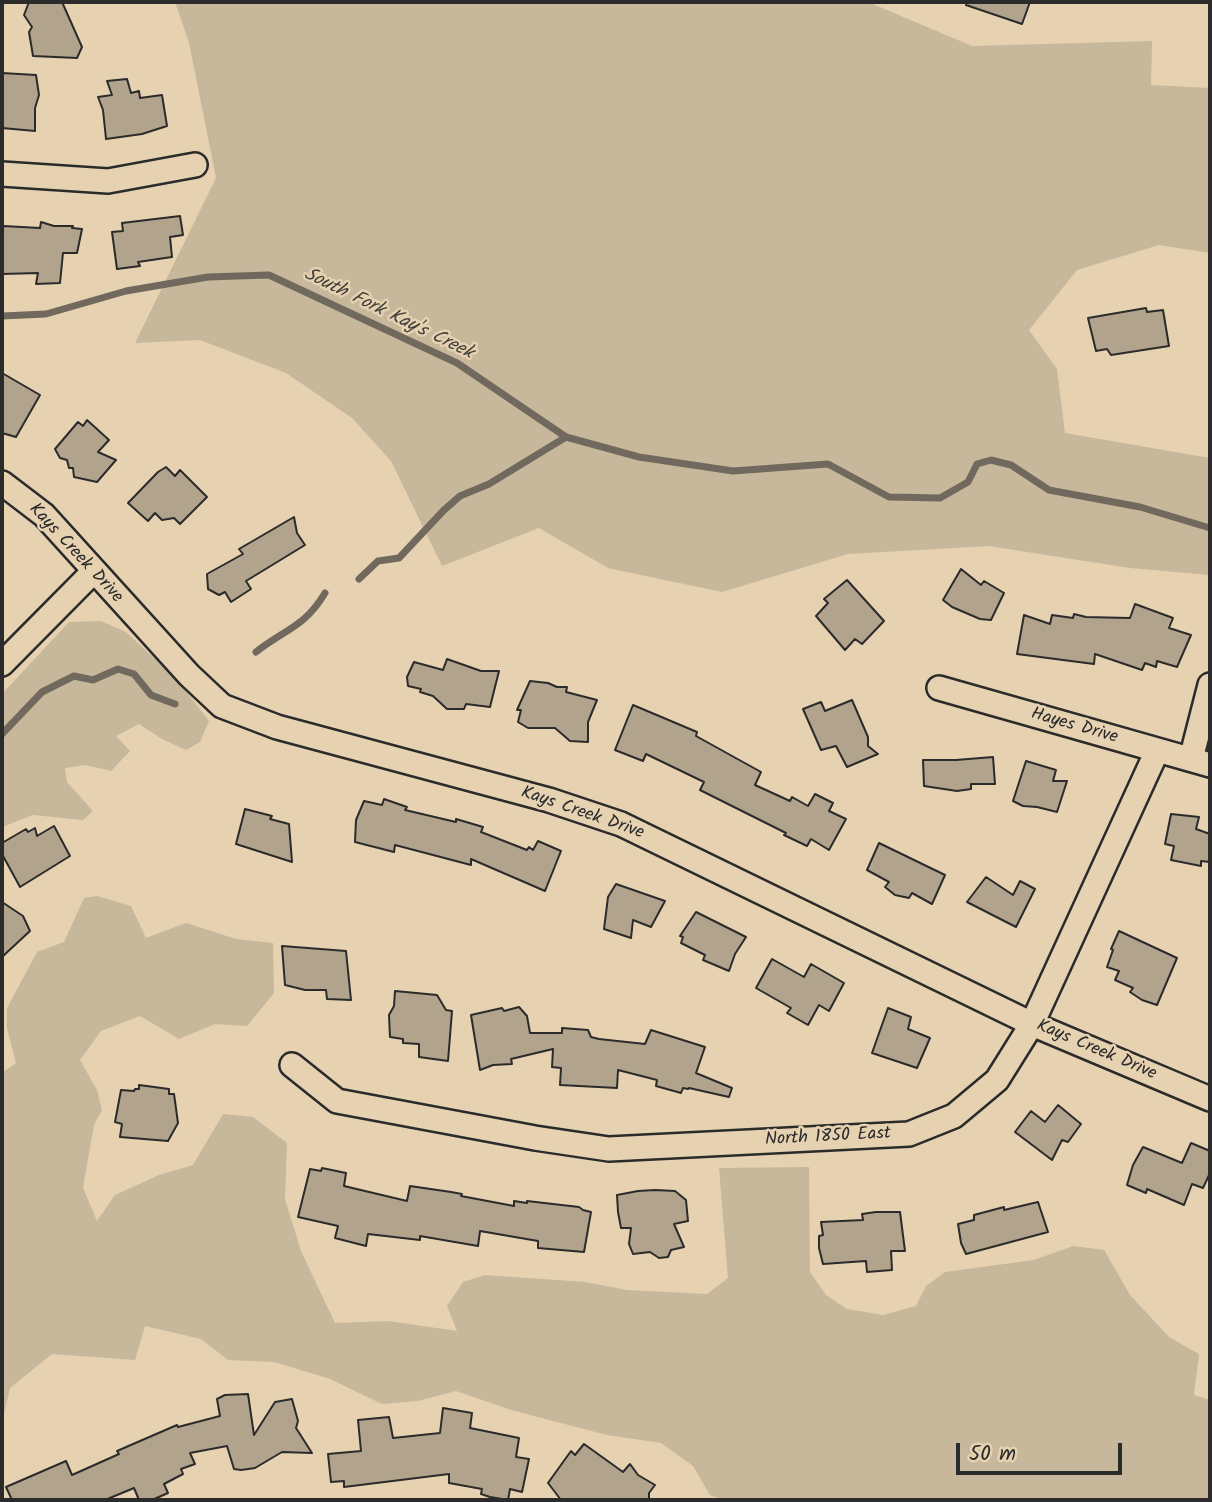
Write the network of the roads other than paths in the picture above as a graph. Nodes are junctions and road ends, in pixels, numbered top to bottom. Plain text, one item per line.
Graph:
1 (195, 165) dead end
2 (2, 174) edge
3 (2, 482) edge
4 (93, 572) junction
5 (2, 664) edge
6 (1210, 685) edge
7 (939, 688) dead end
8 (1157, 751) junction
9 (1201, 762) edge
10 (1032, 1024) junction
11 (292, 1065) dead end
12 (1210, 1099) edge

1 - 2 street
3 - 4 street, Kays Creek Drive
4 - 5 street
4 - 10 street, Kays Creek Drive
6 - 9 street
7 - 8 street, Hayes Drive
8 - 9 street, Hayes Drive
8 - 10 street, North 1850 East
10 - 11 street, North 1850 East
10 - 12 street, Kays Creek Drive

